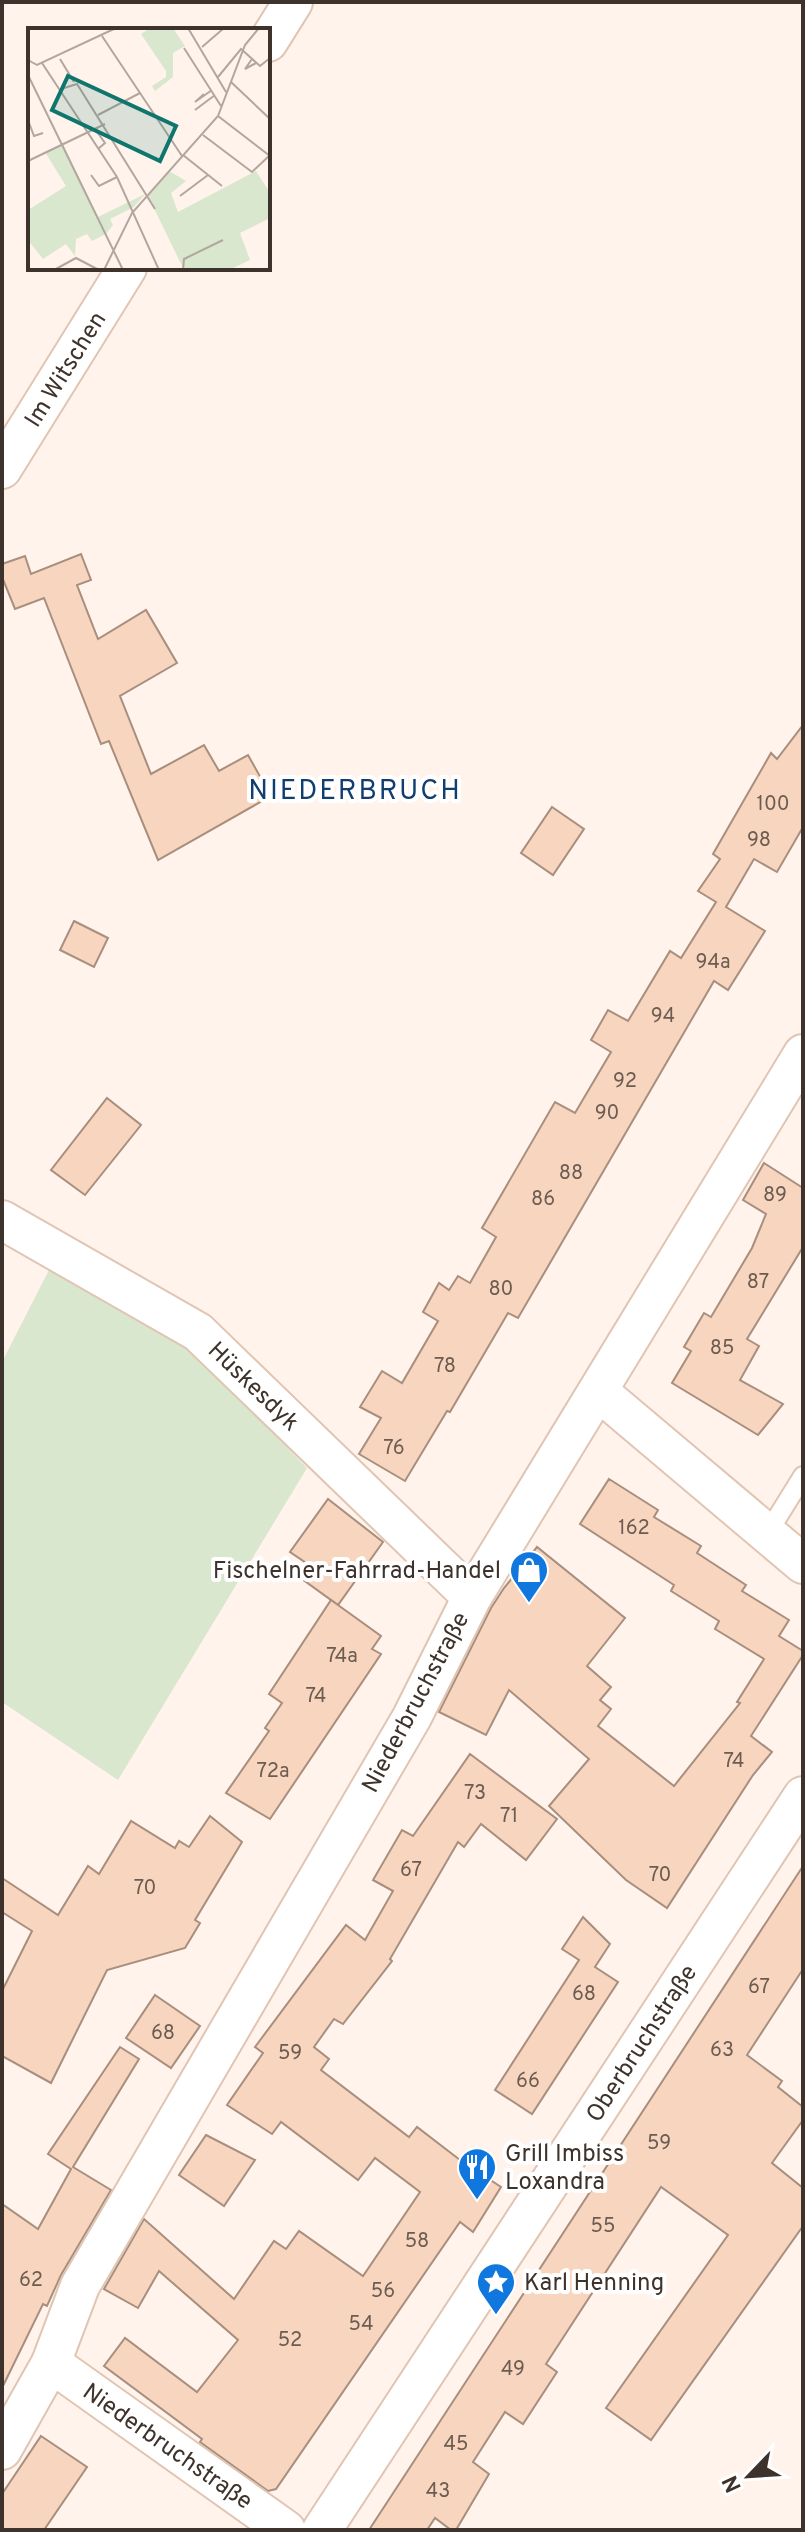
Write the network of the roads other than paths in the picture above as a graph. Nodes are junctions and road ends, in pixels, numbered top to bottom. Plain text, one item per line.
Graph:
1 (293, 2) edge
2 (270, 39) edge
3 (126, 270) edge
4 (2, 469) edge
5 (803, 1054) edge
6 (2, 1220) edge
7 (598, 1391) junction
8 (803, 1476) edge
9 (767, 1534) junction
10 (803, 1564) edge
11 (472, 1597) junction
12 (803, 1796) edge
13 (51, 2363) junction
14 (2, 2450) edge
15 (286, 2530) edge
16 (322, 2530) edge

1 - 2 street
3 - 4 street, Im Witschen
5 - 7 street, Niederbruchstraße
6 - 11 street, Hüskesdyk
7 - 9 street
7 - 11 street, Niederbruchstraße
8 - 9 lane
9 - 10 street
11 - 13 street, Niederbruchstraße
12 - 16 street, Oberbruchstraße
13 - 14 street, Niederbruchstraße
13 - 15 street, Niederbruchstraße

